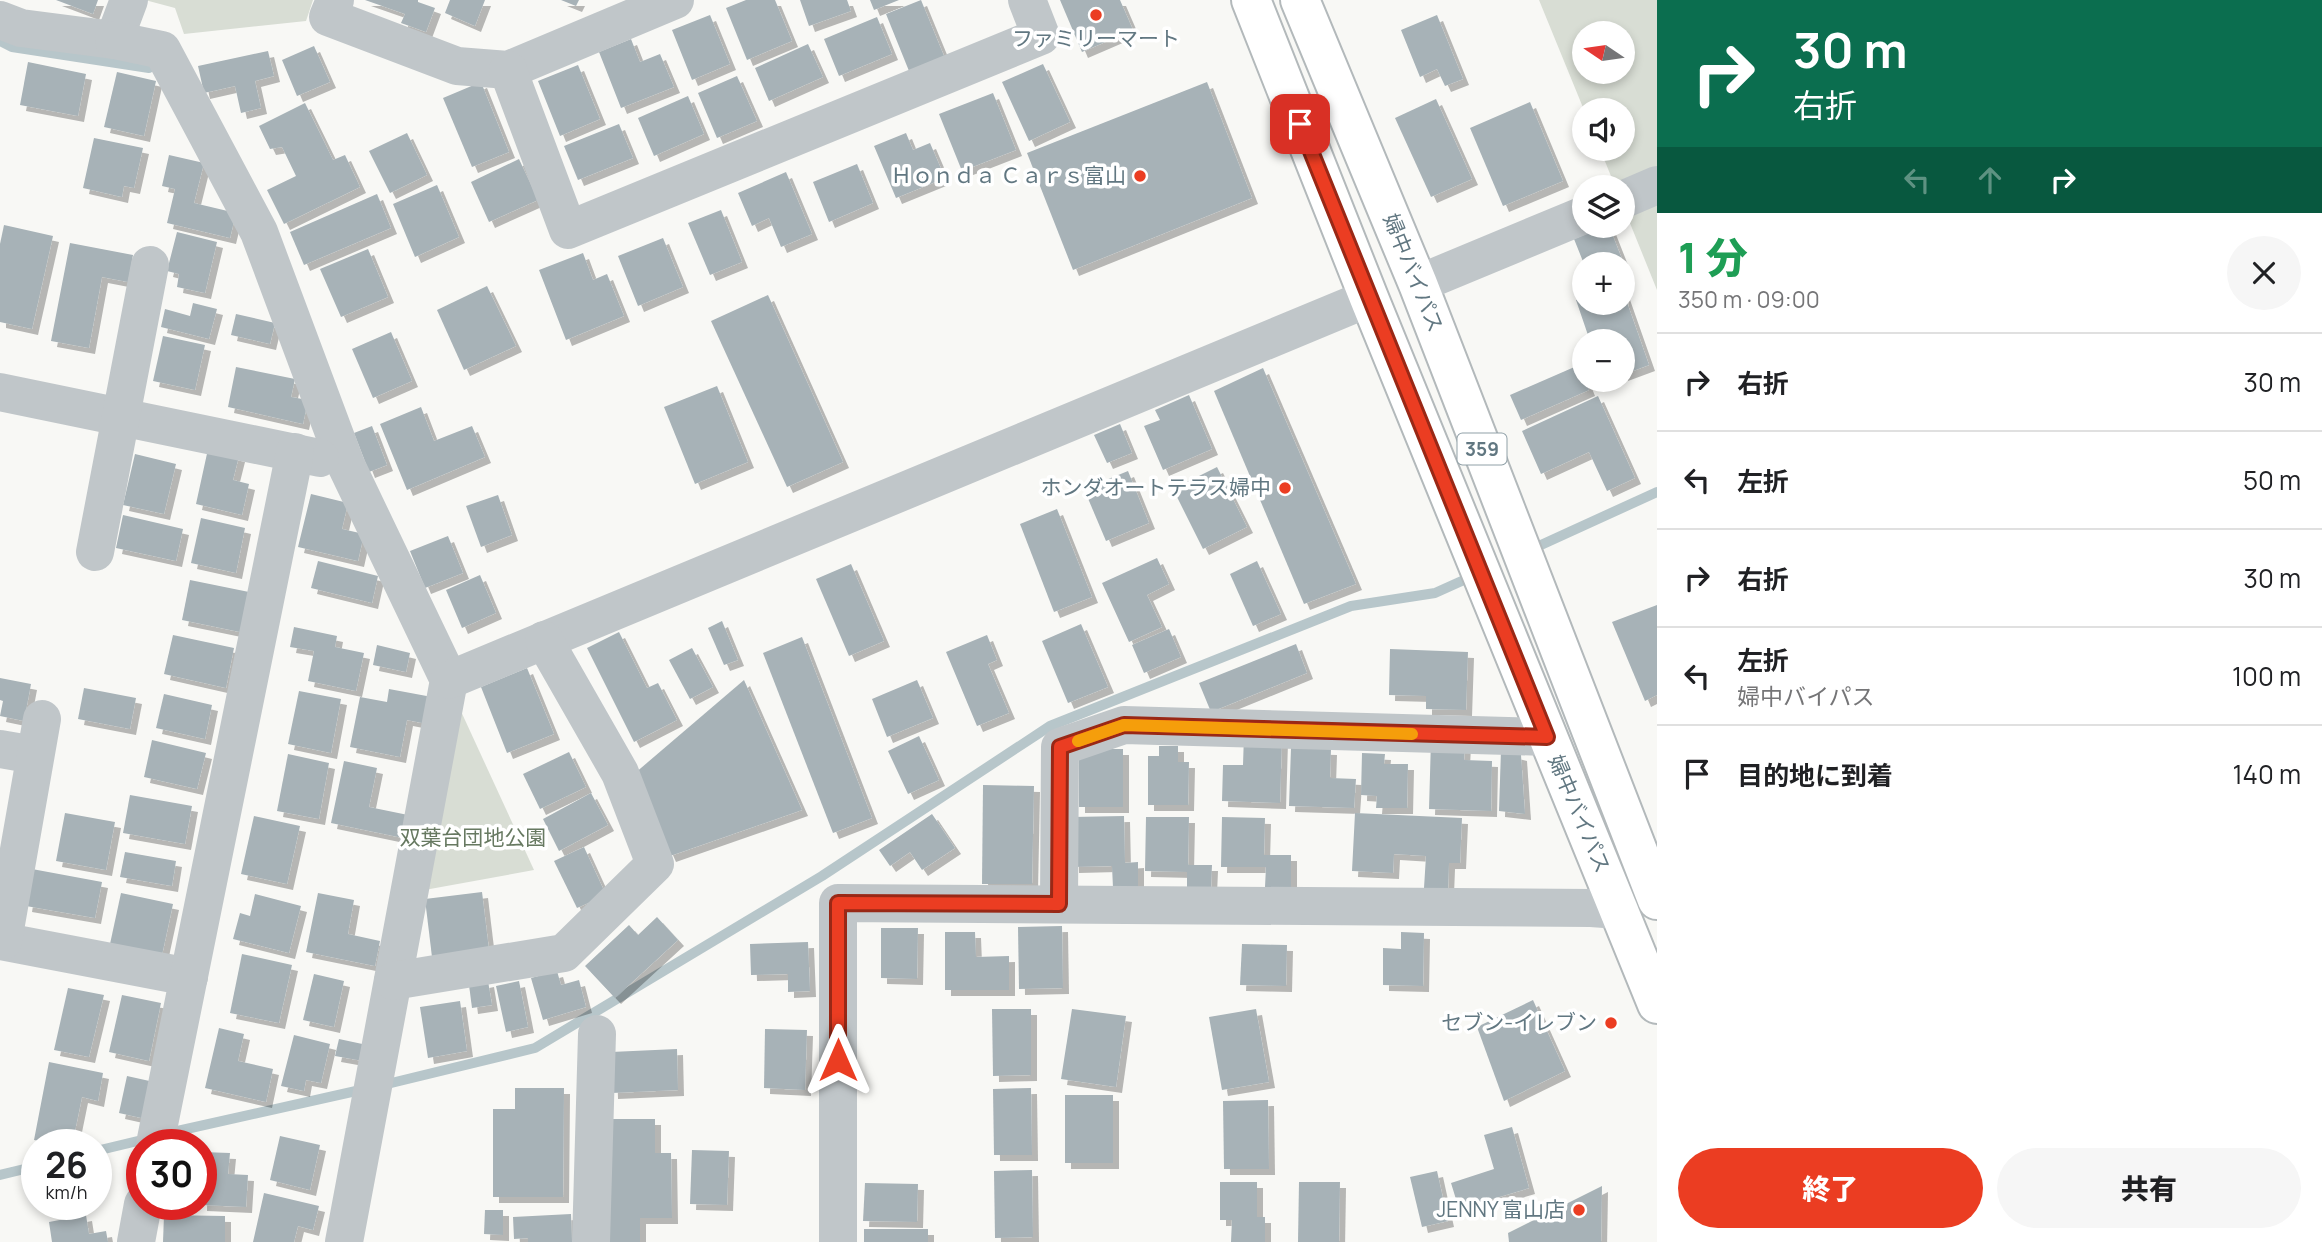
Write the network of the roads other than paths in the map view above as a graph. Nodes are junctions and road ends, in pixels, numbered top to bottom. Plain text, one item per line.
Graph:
1 (129, 0) edge
2 (335, 0) edge
3 (675, 0) edge
4 (1027, 0) edge
5 (1251, 0) edge
6 (1300, 0) edge
7 (0, 20) edge
8 (114, 40) junction
9 (508, 70) junction
10 (1657, 185) edge
11 (1635, 194) edge
12 (1572, 220) edge
13 (150, 265) dead end
14 (1418, 284) junction
15 (1369, 298) junction
16 (0, 392) edge
17 (121, 417) junction
18 (295, 452) junction
19 (346, 465) junction
20 (95, 552) dead end
21 (544, 640) junction
22 (449, 680) junction
23 (42, 719) dead end
24 (1547, 737) junction
25 (18, 752) edge
26 (1657, 900) edge
27 (1059, 904) junction
28 (1619, 910) junction
29 (2, 941) edge
30 (189, 977) junction
31 (393, 981) junction
32 (1657, 1004) edge
33 (597, 1034) dead end
34 (158, 1129) edge
35 (140, 1220) edge
36 (135, 1242) edge
37 (344, 1242) edge
38 (591, 1242) edge
39 (838, 1242) edge

1 - 8 street
2 - 9 street
3 - 9 street
4 - 9 street
5 - 15 highway, 婦中バイパス / 359
6 - 14 highway, 婦中バイパス / 359
7 - 8 street
8 - 19 street
10 - 11 street
12 - 14 street
13 - 17 street
14 - 26 highway, 婦中バイパス / 359
15 - 21 street
15 - 24 highway, 婦中バイパス / 359
16 - 17 street
17 - 18 street
17 - 20 street
18 - 19 street
18 - 30 street
19 - 22 street
21 - 22 street
21 - 31 street
22 - 31 street
23 - 25 street
24 - 27 street
24 - 28 highway, 婦中バイパス / 359
25 - 29 street
27 - 28 street
27 - 39 street
28 - 32 highway, 婦中バイパス / 359
29 - 30 street
30 - 34 street
31 - 37 street
33 - 38 street
35 - 36 street

